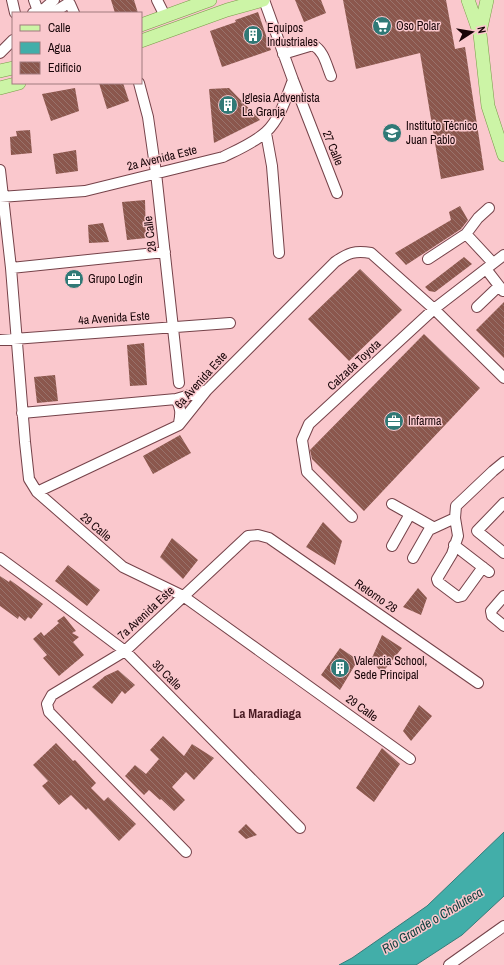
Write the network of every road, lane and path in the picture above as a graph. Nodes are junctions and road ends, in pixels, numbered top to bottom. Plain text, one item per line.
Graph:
1 (12, 0) edge
2 (34, 0) edge
3 (54, 0) edge
4 (157, 0) edge
5 (210, 0) edge
6 (264, 0) edge
7 (467, 0) edge
8 (487, 0) edge
9 (15, 12) edge
10 (36, 12) edge
11 (55, 12) edge
12 (74, 12) edge
13 (165, 16) junction
14 (142, 25) edge
15 (480, 34) junction
16 (12, 41) edge
17 (142, 42) edge
18 (0, 53) edge
19 (283, 54) junction
20 (12, 68) edge
21 (0, 71) edge
22 (331, 76) dead end
23 (293, 80) junction
24 (15, 84) edge
25 (139, 84) edge
26 (0, 88) edge
27 (266, 133) junction
28 (504, 155) edge
29 (0, 170) edge
30 (156, 173) junction
31 (337, 193) dead end
32 (1, 197) edge
33 (489, 208) dead end
34 (466, 234) junction
35 (165, 252) junction
36 (279, 253) dead end
37 (504, 255) edge
38 (428, 259) dead end
39 (489, 266) junction
40 (11, 268) junction
41 (501, 288) edge
42 (477, 307) dead end
43 (434, 309) junction
44 (230, 323) dead end
45 (173, 327) junction
46 (17, 339) junction
47 (0, 340) edge
48 (504, 378) edge
49 (179, 383) dead end
50 (207, 390) junction
51 (176, 399) junction
52 (22, 413) junction
53 (179, 425) junction
54 (504, 462) edge
55 (36, 492) junction
56 (392, 504) dead end
57 (502, 509) edge
58 (410, 514) junction
59 (352, 517) dead end
60 (454, 518) junction
61 (434, 527) junction
62 (258, 535) joint
63 (454, 545) junction
64 (392, 546) dead end
65 (504, 553) edge
66 (0, 558) edge
67 (413, 558) dead end
68 (183, 596) junction
69 (504, 596) edge
70 (504, 626) edge
71 (125, 651) junction
72 (478, 683) dead end
73 (410, 759) dead end
74 (300, 828) dead end
75 (186, 852) dead end
76 (504, 926) edge
77 (449, 965) edge

1 - 9 street
2 - 10 street
3 - 10 street
4 - 13 street
5 - 13 main road
6 - 17 main road
6 - 19 street, 27 Calle
7 - 15 main road
8 - 15 main road
11 - 12 street
13 - 14 main road
15 - 28 main road
16 - 18 street
19 - 22 street
19 - 23 street, 27 Calle
20 - 21 main road
23 - 27 street, 2a Avenida Este
23 - 31 street, 27 Calle
24 - 26 main road
25 - 30 street, 28 Calle
27 - 30 street, 2a Avenida Este
27 - 36 street
29 - 32 street, 29 Calle
30 - 32 street, 2a Avenida Este
30 - 35 street, 28 Calle
32 - 40 street, 29 Calle
33 - 34 street
34 - 38 street
34 - 39 street
35 - 40 street
35 - 45 street, 28 Calle
37 - 39 street, Calzada Toyota
39 - 41 street
39 - 43 street, Calzada Toyota
40 - 46 street, 29 Calle
41 - 42 street
43 - 48 street
43 - 50 street, 6a Avenida Este
43 - 59 street, Calzada Toyota
44 - 45 street, 4a Avenida Este
45 - 46 street, 4a Avenida Este
45 - 49 street, 28 Calle
46 - 47 street, 4a Avenida Este
46 - 52 street, 29 Calle
50 - 51 street
50 - 53 street, 6a Avenida Este
51 - 52 street
51 - 53 street
52 - 55 street, 29 Calle
53 - 55 street, 6a Avenida Este
54 - 60 street
55 - 68 street, 29 Calle
56 - 58 street
57 - 65 street
58 - 61 street
58 - 64 street
60 - 61 street
60 - 63 street
61 - 67 street
62 - 68 street, 7a Avenida Este
62 - 72 street, Retorno 28
63 - 63 street
66 - 71 street, 30 Calle
68 - 71 street, 7a Avenida Este
68 - 73 street, 29 Calle
69 - 70 street
71 - 74 street, 30 Calle
71 - 75 street, 7a Avenida Este
76 - 77 street

